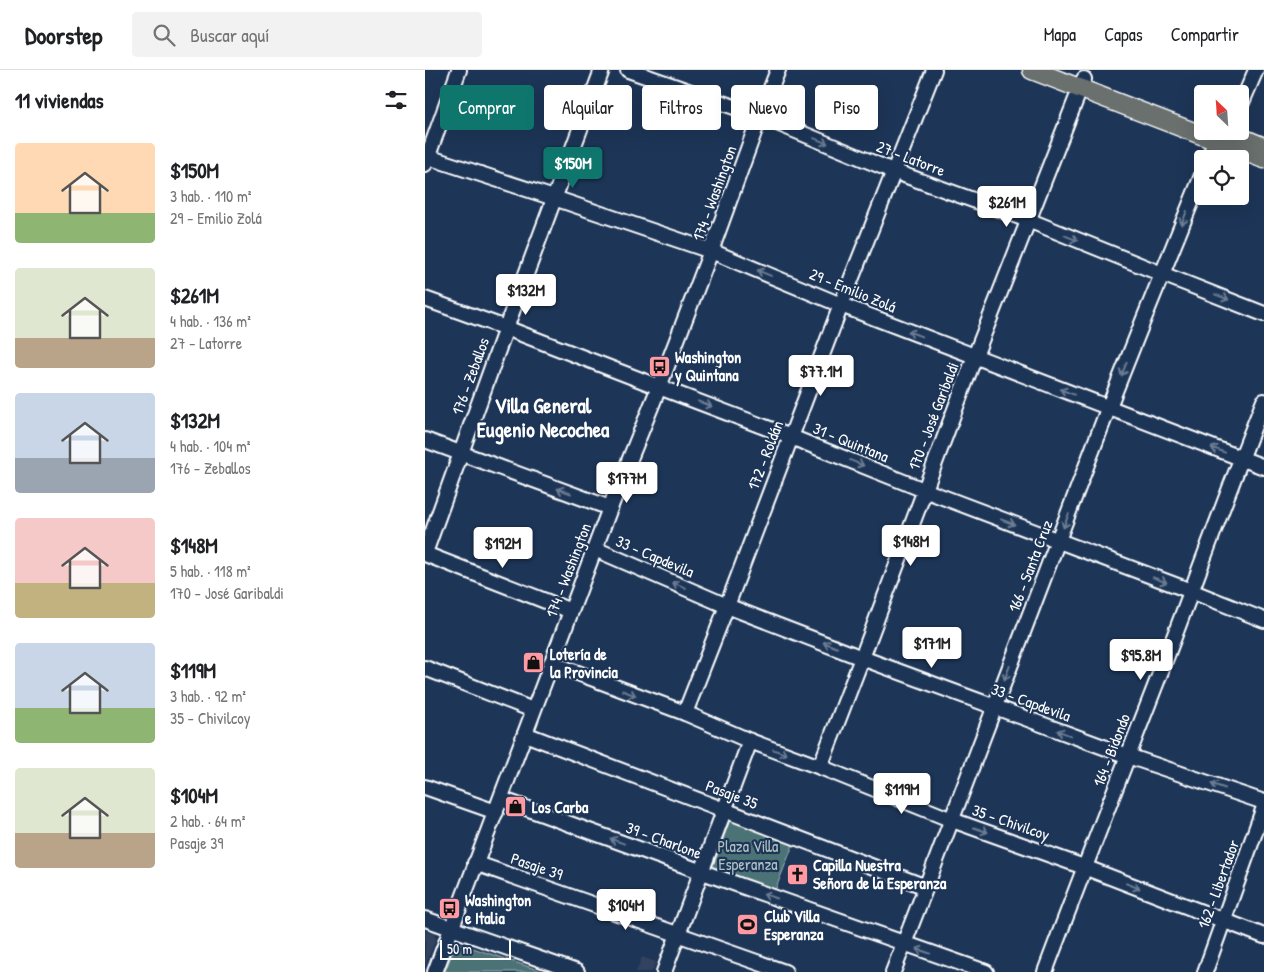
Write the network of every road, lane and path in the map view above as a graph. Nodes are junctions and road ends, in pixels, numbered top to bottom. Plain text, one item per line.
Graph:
1 (459, 70) edge
2 (601, 70) edge
3 (628, 70) edge
4 (778, 70) edge
5 (934, 70) edge
6 (1256, 70) edge
7 (1046, 71) edge
8 (1082, 84) junction
9 (772, 85) edge
10 (1249, 86) edge
11 (731, 106) edge
12 (1194, 120) edge
13 (1194, 123) edge
14 (755, 130) edge
15 (794, 130) edge
16 (1234, 140) edge
17 (1244, 140) edge
18 (1264, 146) edge
19 (426, 159) edge
20 (1264, 159) edge
21 (893, 171) junction
22 (1194, 195) edge
23 (554, 198) junction
24 (1028, 220) junction
25 (711, 251) junction
26 (1162, 274) junction
27 (425, 298) edge
28 (841, 305) junction
29 (1264, 314) edge
30 (506, 328) junction
31 (975, 356) junction
32 (659, 387) junction
33 (1264, 401) edge
34 (1109, 408) junction
35 (791, 437) junction
36 (425, 440) edge
37 (461, 454) junction
38 (1241, 458) junction
39 (1264, 467) edge
40 (924, 490) junction
41 (610, 508) junction
42 (1058, 541) junction
43 (595, 549) junction
44 (425, 553) edge
45 (1191, 591) junction
46 (727, 606) junction
47 (571, 611) junction
48 (1264, 620) edge
49 (862, 658) junction
50 (551, 663) junction
51 (425, 668) edge
52 (994, 707) junction
53 (533, 710) junction
54 (685, 714) junction
55 (525, 734) junction
56 (751, 741) junction
57 (1128, 756) junction
58 (820, 767) junction
59 (425, 786) edge
60 (1264, 802) edge
61 (498, 805) junction
62 (1264, 807) edge
63 (724, 811) junction
64 (952, 820) junction
65 (475, 864) junction
66 (1084, 867) junction
67 (701, 872) junction
68 (926, 887) junction
69 (425, 919) edge
70 (1223, 921) junction
71 (451, 928) junction
72 (678, 934) junction
73 (1264, 936) edge
74 (904, 944) junction
75 (435, 972) edge
76 (577, 972) edge
77 (664, 972) edge
78 (785, 972) edge
79 (893, 972) edge
80 (986, 972) edge
81 (1045, 972) edge
82 (1205, 972) edge

1 - 19 street
2 - 23 street, 176 - Zeballos
3 - 11 street, 27 - Latorre
4 - 9 street, 174 - Washington
5 - 21 street, 172 - Roldán
6 - 10 street
7 - 8 main road
8 - 12 main road
8 - 13 main road
8 - 24 street, 170 - José Garibaldi
14 - 25 street, 174 - Washington
15 -> 21 street, 27 - Latorre
16 - 20 main road
17 - 18 main road
19 - 23 street, 29 - Emilio Zolá
21 - 24 street, 27 - Latorre
21 - 28 street, 172 - Roldán
22 -> 26 street, 166 - Santa Cruz
23 - 25 street, 29 - Emilio Zolá
23 - 30 street, 176 - Zeballos
24 -> 26 street, 27 - Latorre
24 - 31 street, 170 - José Garibaldi
28 -> 25 street, 29 - Emilio Zolá
25 - 32 street, 174 - Washington
26 -> 29 street, 27 - Latorre
26 -> 34 street, 166 - Santa Cruz
27 - 30 street, 31 - Quintana
31 -> 28 street, 29 - Emilio Zolá
28 - 35 street, 172 - Roldán
30 - 32 street, 31 - Quintana
30 - 37 street, 176 - Zeballos
34 -> 31 street, 29 - Emilio Zolá
31 - 40 street, 170 - José Garibaldi
32 -> 35 street, 31 - Quintana
32 - 41 street, 174 - Washington
33 - 38 street, 164 - Bidondo
38 -> 34 street, 29 - Emilio Zolá
34 -> 42 street, 166 - Santa Cruz
35 -> 40 street, 31 - Quintana
35 - 46 street, 172 - Roldán
36 - 37 street
41 -> 37 street
37 - 44 street, 176 - Zeballos
38 - 39 street, 29 - Emilio Zolá
38 - 45 street, 164 - Bidondo
40 -> 42 street, 31 - Quintana
40 - 49 street, 170 - José Garibaldi
41 - 43 street, 174 - Washington
42 -> 45 street, 31 - Quintana
42 -> 52 street, 166 - Santa Cruz
46 -> 43 street, 33 - Capdevila
43 - 47 street, 174 - Washington
44 - 47 street
45 - 48 street, 31 - Quintana
45 - 57 street, 164 - Bidondo
49 -> 46 street, 33 - Capdevila
46 - 54 street, 172 - Roldán
47 - 50 street, 174 - Washington
49 - 52 street, 33 - Capdevila
49 - 58 street, 170 - José Garibaldi
50 - 53 street, 174 - Washington
50 -> 54 street, 35 - Chivilcoy
51 - 53 street
57 -> 52 street, 33 - Capdevila
52 - 64 street, 166 - Santa Cruz
53 - 55 street, 174 - Washington
54 - 56 street, 35 - Chivilcoy
55 - 61 street, 174 - Washington
55 - 63 street, Pasaje 35
56 -> 58 street, 35 - Chivilcoy
56 - 63 street
60 -> 57 street, 33 - Capdevila
57 - 66 street, 164 - Bidondo
58 - 64 street, 35 - Chivilcoy
59 - 61 street, 39 - Charlone
61 - 65 street, 174 - Washington
67 -> 61 street, 39 - Charlone
62 - 70 street, 162 - Libertador
63 - 67 street
63 - 68 street, Pasaje 35
64 -> 66 street, 35 - Chivilcoy
64 - 68 street, 166 - Santa Cruz
65 - 71 street, 174 - Washington
65 - 72 street, Pasaje 39
66 -> 70 street, 35 - Chivilcoy
66 - 81 street, 164 - Bidondo
67 - 72 street
74 -> 67 street, 39 - Charlone
68 - 74 street, 166 - Santa Cruz
69 - 71 street
70 - 73 street, 35 - Chivilcoy
70 - 82 street, 162 - Libertador
71 - 75 street, 174 - Washington
71 - 76 street
72 - 77 street
72 - 78 street, Pasaje 39
74 - 79 street, 166 - Santa Cruz
80 -> 74 street, 39 - Charlone

